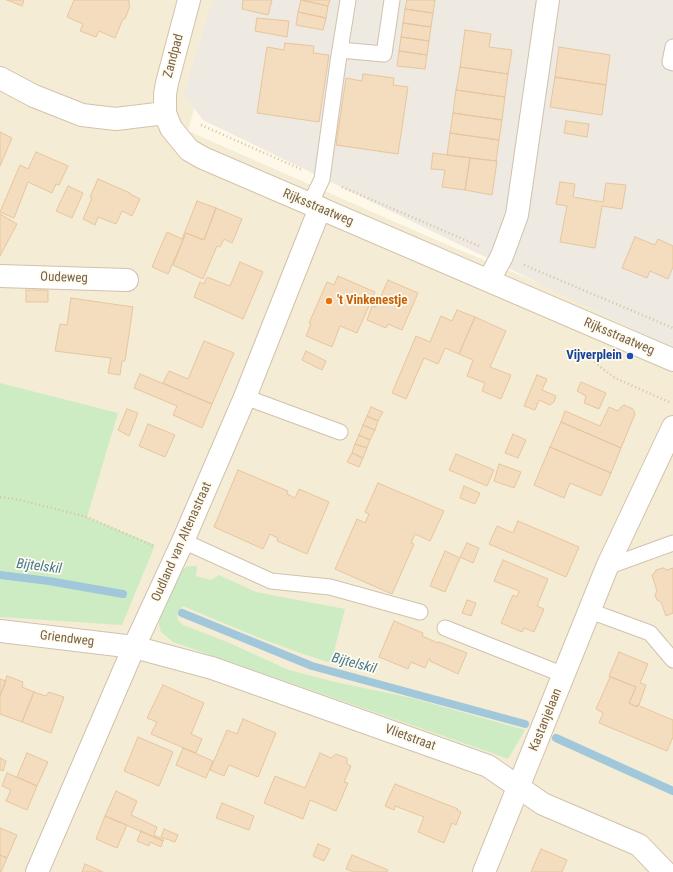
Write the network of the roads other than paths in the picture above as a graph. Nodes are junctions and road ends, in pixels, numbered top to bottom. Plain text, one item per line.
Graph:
1 (189, 0) edge
2 (348, 0) edge
3 (392, 0) edge
4 (548, 0) edge
5 (673, 47) edge
6 (340, 50) junction
7 (673, 63) edge
8 (0, 78) edge
9 (165, 113) junction
10 (315, 206) junction
11 (0, 276) edge
12 (127, 280) dead end
13 (489, 280) junction
14 (673, 360) edge
15 (245, 397) junction
16 (673, 427) edge
17 (340, 432) dead end
18 (673, 543) edge
19 (180, 548) junction
20 (607, 567) junction
21 (590, 611) junction
22 (420, 612) dead end
23 (445, 628) dead end
24 (0, 632) edge
25 (134, 647) junction
26 (673, 660) edge
27 (564, 675) junction
28 (519, 786) junction
29 (37, 872) edge
30 (484, 872) edge
31 (664, 872) edge

1 - 9 street, Zandpad
2 - 6 lane
3 - 6 lane
4 - 13 street
5 - 7 lane
6 - 10 lane
8 - 9 street
9 - 10 street, Rijksstraatweg
10 - 13 street, Rijksstraatweg
10 - 15 street, Oudland van Altenastraat
11 - 12 street, Oudeweg
13 - 14 street, Rijksstraatweg
15 - 17 lane
15 - 19 street, Oudland van Altenastraat
16 - 20 street
18 - 20 lane
19 - 22 lane
19 - 25 street, Oudland van Altenastraat
20 - 21 street, Kastanjelaan
21 - 26 lane
21 - 27 street, Kastanjelaan
23 - 27 lane
24 - 25 street, Griendweg
25 - 28 street, Vlietstraat
25 - 29 street, Oudland van Altenastraat
27 - 28 street, Kastanjelaan
28 - 30 street, Kastanjelaan
28 - 31 street, Vlietstraat

